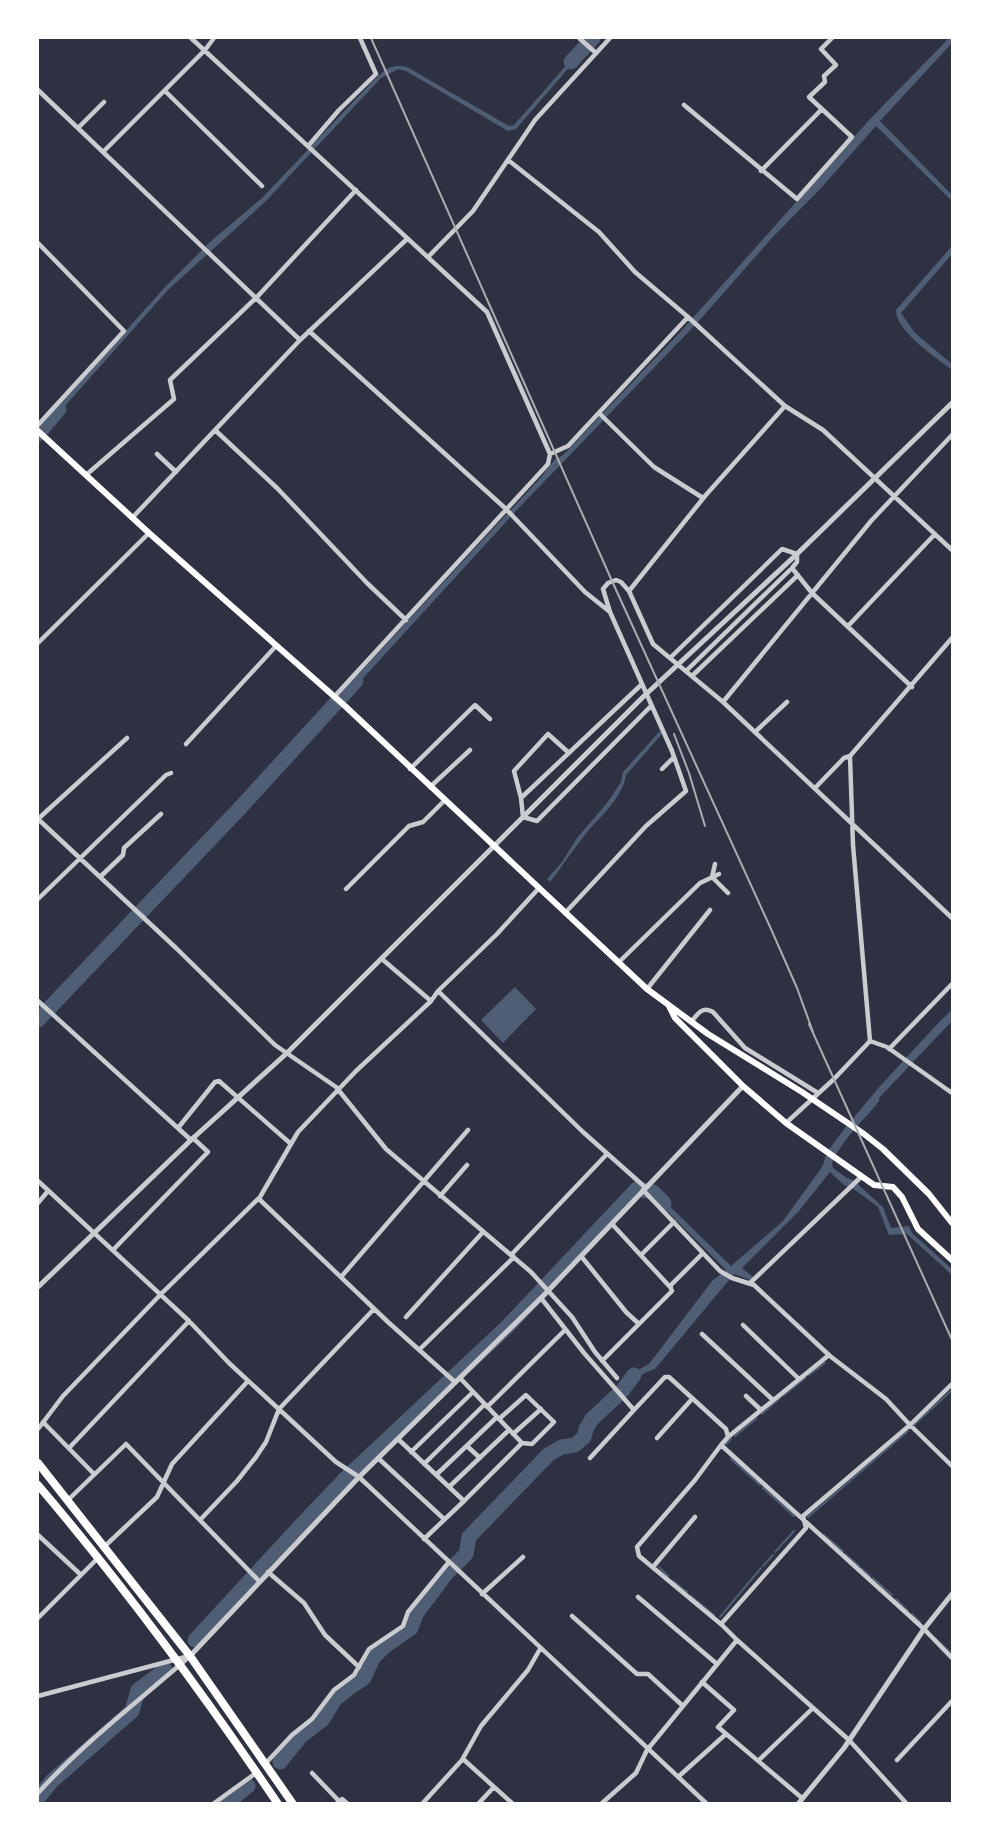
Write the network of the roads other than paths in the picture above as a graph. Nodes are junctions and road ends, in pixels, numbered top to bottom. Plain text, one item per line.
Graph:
1 (191, 38) edge
2 (214, 38) edge
3 (360, 38) edge
4 (579, 38) edge
5 (610, 38) edge
6 (832, 38) edge
7 (205, 50) junction
8 (596, 52) junction
9 (38, 90) edge
10 (165, 91) junction
11 (104, 102) dead end
12 (684, 105) dead end
13 (822, 109) junction
14 (78, 128) junction
15 (309, 145) junction
16 (103, 152) junction
17 (508, 160) junction
18 (761, 171) junction
19 (262, 186) dead end
20 (356, 190) junction
21 (407, 239) junction
22 (38, 243) edge
23 (428, 257) junction
24 (257, 297) junction
25 (688, 317) junction
26 (309, 332) junction
27 (300, 340) junction
28 (952, 403) edge
29 (785, 406) junction
30 (599, 412) junction
31 (38, 425) edge
32 (215, 430) junction
33 (38, 431) edge
34 (952, 435) edge
35 (157, 454) dead end
36 (550, 454) junction
37 (176, 472) junction
38 (86, 475) junction
39 (874, 478) junction
40 (895, 497) junction
41 (703, 498) junction
42 (506, 509) junction
43 (133, 517) junction
44 (149, 533) junction
45 (935, 534) junction
46 (952, 550) edge
47 (797, 554) junction
48 (792, 568) junction
49 (798, 575) junction
50 (629, 591) junction
51 (812, 593) junction
52 (610, 612) junction
53 (406, 620) junction
54 (848, 626) junction
55 (952, 638) edge
56 (38, 644) edge
57 (276, 646) junction
58 (670, 658) junction
59 (686, 671) junction
60 (692, 676) junction
61 (641, 685) junction
62 (912, 687) junction
63 (334, 697) junction
64 (723, 702) junction
65 (788, 702) dead end
66 (651, 706) junction
67 (490, 719) dead end
68 (754, 732) junction
69 (127, 738) dead end
70 (186, 744) dead end
71 (470, 750) dead end
72 (569, 753) junction
73 (850, 756) junction
74 (674, 757) junction
75 (410, 769) junction
76 (662, 769) dead end
77 (171, 773) dead end
78 (430, 787) junction
79 (815, 788) junction
80 (521, 798) junction
81 (445, 800) junction
82 (161, 814) dead end
83 (523, 817) junction
84 (38, 820) edge
85 (852, 824) junction
86 (495, 846) junction
87 (80, 858) junction
88 (715, 864) dead end
89 (718, 874) dead end
90 (100, 877) junction
91 (712, 877) junction
92 (539, 888) junction
93 (346, 889) dead end
94 (729, 893) dead end
95 (38, 899) edge
96 (710, 910) dead end
97 (566, 913) junction
98 (952, 918) edge
99 (382, 959) junction
100 (619, 962) junction
101 (952, 984) edge
102 (647, 989) junction
103 (438, 992) junction
104 (38, 1001) edge
105 (431, 1001) junction
106 (667, 1003) junction
107 (692, 1021) junction
108 (870, 1041) junction
109 (889, 1049) junction
110 (287, 1053) junction
111 (743, 1086) junction
112 (337, 1090) junction
113 (818, 1093) junction
114 (952, 1093) edge
115 (238, 1097) junction
116 (786, 1123) junction
117 (178, 1128) junction
118 (468, 1130) dead end
119 (192, 1139) junction
120 (291, 1144) junction
121 (607, 1154) junction
122 (466, 1165) dead end
123 (861, 1177) junction
124 (38, 1181) edge
125 (423, 1182) junction
126 (644, 1189) junction
127 (48, 1191) junction
128 (440, 1196) junction
129 (259, 1199) junction
130 (38, 1203) edge
131 (674, 1222) junction
132 (952, 1223) edge
133 (612, 1224) junction
134 (483, 1232) junction
135 (94, 1233) junction
136 (113, 1250) junction
137 (703, 1253) junction
138 (640, 1255) junction
139 (512, 1256) junction
140 (582, 1256) junction
141 (952, 1260) edge
142 (341, 1277) junction
143 (750, 1284) junction
144 (38, 1287) edge
145 (671, 1288) junction
146 (549, 1290) junction
147 (160, 1294) junction
148 (541, 1298) junction
149 (374, 1310) junction
150 (406, 1317) dead end
151 (189, 1321) junction
152 (639, 1324) junction
153 (743, 1325) dead end
154 (566, 1330) junction
155 (702, 1334) dead end
156 (419, 1350) junction
157 (829, 1355) junction
158 (602, 1361) junction
159 (617, 1378) dead end
160 (799, 1379) junction
161 (458, 1380) junction
162 (248, 1381) junction
163 (952, 1384) edge
164 (473, 1392) junction
165 (746, 1396) dead end
166 (692, 1399) junction
167 (773, 1400) junction
168 (486, 1405) junction
169 (279, 1409) junction
170 (541, 1409) junction
171 (634, 1410) junction
172 (761, 1410) junction
173 (498, 1418) junction
174 (43, 1422) junction
175 (910, 1425) junction
176 (38, 1429) edge
177 (511, 1432) junction
178 (728, 1437) junction
179 (657, 1438) dead end
180 (398, 1439) junction
181 (522, 1443) junction
182 (721, 1445) junction
183 (467, 1446) junction
184 (70, 1447) junction
185 (411, 1452) junction
186 (378, 1458) junction
187 (480, 1458) junction
188 (590, 1458) dead end
189 (38, 1463) edge
190 (424, 1464) junction
191 (952, 1466) edge
192 (94, 1474) junction
193 (436, 1475) junction
194 (359, 1477) junction
195 (164, 1482) junction
196 (38, 1485) edge
197 (449, 1487) junction
198 (68, 1500) junction
199 (464, 1501) junction
200 (694, 1517) dead end
201 (444, 1519) junction
202 (200, 1520) junction
203 (805, 1523) junction
204 (38, 1535) edge
205 (424, 1539) junction
206 (105, 1547) junction
207 (99, 1557) junction
208 (523, 1557) dead end
209 (449, 1562) junction
210 (653, 1567) junction
211 (268, 1572) junction
212 (80, 1574) junction
213 (259, 1581) junction
214 (482, 1594) junction
215 (952, 1594) edge
216 (638, 1597) dead end
217 (572, 1616) dead end
218 (38, 1618) edge
219 (722, 1625) junction
220 (924, 1629) junction
221 (737, 1640) junction
222 (540, 1648) junction
223 (190, 1656) junction
224 (952, 1658) edge
225 (178, 1662) junction
226 (717, 1664) junction
227 (358, 1667) junction
228 (702, 1682) junction
229 (38, 1696) edge
230 (952, 1701) edge
231 (683, 1706) junction
232 (813, 1708) junction
233 (726, 1734) junction
234 (849, 1740) junction
235 (647, 1749) junction
236 (463, 1759) junction
237 (897, 1760) dead end
238 (758, 1761) junction
239 (265, 1764) junction
240 (256, 1773) junction
241 (312, 1773) dead end
242 (678, 1777) junction
243 (494, 1787) junction
244 (38, 1793) edge
245 (800, 1801) edge
246 (338, 1802) edge
247 (213, 1803) edge
248 (278, 1803) edge
249 (293, 1803) edge
250 (348, 1803) edge
251 (422, 1803) edge
252 (478, 1803) edge
253 (513, 1803) edge
254 (601, 1803) edge
255 (706, 1803) edge
256 (907, 1803) edge

1 - 7 street
2 - 7 street
3 - 15 street
4 - 8 street
5 - 8 street
6 - 13 street
7 - 10 street
7 - 15 street
8 - 17 street
9 - 14 street
10 - 16 street
10 - 19 street
11 - 14 street
12 - 18 street
13 - 18 street
13 - 18 street
14 - 16 street
15 - 20 street
16 - 24 street
17 - 23 street
17 - 25 street
20 - 21 street
20 - 24 street
21 - 23 street
21 - 26 street
22 - 31 street
23 - 36 street
24 - 27 street
24 - 38 street
25 - 29 street
25 - 30 street
26 - 27 street
26 - 42 street
27 - 32 street
28 - 39 street
29 - 39 street
29 - 41 street
30 - 36 street
30 - 41 street
32 - 37 street
32 - 53 street
33 - 38 main road
34 - 40 street
35 - 37 street
36 - 42 street
37 - 43 street
38 - 43 main road
39 - 40 street
39 - 47 street
40 - 45 street
40 - 51 street
41 - 50 street
42 - 52 street
42 - 53 street
43 - 44 main road
44 - 56 street
44 - 57 main road
45 - 46 street
45 - 54 street
47 - 48 street
47 - 58 street
47 - 83 street
48 - 49 street
48 - 59 street
49 - 51 street
49 - 60 street
50 - 52 street
50 - 58 street
51 - 54 street
51 - 64 street
52 - 61 street
53 - 63 street
54 - 62 street
55 - 62 street
57 - 63 main road
57 - 70 street
58 - 59 street
59 - 60 street
60 - 64 street
61 - 66 street
61 - 72 street
62 - 73 street
63 - 75 main road
64 - 68 street
65 - 68 street
66 - 74 street
66 - 83 street
67 - 75 street
68 - 79 street
69 - 84 street
71 - 78 street
72 - 80 street
72 - 80 street
73 - 79 street
73 - 85 street
74 - 76 street
74 - 97 street
75 - 78 main road
77 - 87 street
78 - 81 main road
79 - 85 street
80 - 83 street
81 - 86 main road
81 - 93 street
82 - 90 street
83 - 86 street
84 - 87 street
85 - 98 street
85 - 108 street
86 - 92 main road
86 - 99 street
87 - 90 street
87 - 95 street
88 - 91 street
89 - 91 street
90 - 110 street
91 - 94 street
91 - 100 street
92 - 97 main road
92 - 103 street
96 - 102 street
97 - 100 main road
99 - 105 street
99 - 110 street
100 - 102 main road
101 - 109 street
102 - 106 main road
103 - 105 street
103 - 121 street
104 - 117 street
105 - 112 street
106 - 107 main road
106 - 111 main road
107 - 113 street
107 - 132 main road
108 - 109 street
108 - 113 street
109 - 114 street
110 - 112 street
110 - 115 street
111 - 116 main road
111 - 126 street
112 - 120 street
112 - 125 street
113 - 116 street
115 - 117 street
115 - 119 street
115 - 120 street
116 - 123 main road
117 - 119 street
118 - 125 street
119 - 135 street
119 - 136 street
120 - 129 street
121 - 126 street
121 - 139 street
122 - 128 street
123 - 141 main road
123 - 143 street
124 - 127 street
125 - 128 street
125 - 142 street
126 - 131 street
126 - 133 street
127 - 130 street
127 - 135 street
128 - 134 street
129 - 142 street
129 - 147 street
131 - 137 street
131 - 138 street
133 - 138 street
133 - 140 street
134 - 139 street
134 - 150 street
135 - 136 street
135 - 144 street
136 - 147 street
137 - 143 street
137 - 145 street
138 - 145 street
139 - 146 street
139 - 156 street
140 - 146 street
140 - 152 street
142 - 149 street
143 - 157 street
145 - 152 street
146 - 148 street
146 - 158 street
147 - 151 street
147 - 174 street
148 - 154 street
148 - 161 street
149 - 156 street
149 - 169 street
151 - 162 street
151 - 184 street
152 - 158 street
153 - 160 street
154 - 168 street
154 - 171 street
155 - 167 street
156 - 161 street
157 - 160 street
157 - 175 street
158 - 159 street
160 - 167 street
161 - 164 street
161 - 180 street
162 - 169 street
162 - 195 street
163 - 175 street
164 - 168 street
164 - 185 street
165 - 172 street
166 - 171 street
166 - 178 street
166 - 179 street
167 - 172 street
168 - 173 street
168 - 190 street
169 - 194 street
169 - 202 street
170 - 173 street
170 - 177 street
170 - 181 street
171 - 188 street
172 - 178 street
173 - 177 street
173 - 183 street
174 - 176 street
174 - 184 street
175 - 191 street
175 - 203 street
177 - 181 street
177 - 187 street
178 - 182 street
180 - 185 street
180 - 186 street
181 - 199 street
182 - 203 street
182 - 210 street
183 - 187 street
183 - 193 street
184 - 192 street
185 - 190 street
186 - 194 street
186 - 201 street
187 - 197 street
189 - 198 highway
190 - 193 street
192 - 195 street
192 - 198 street
193 - 197 street
194 - 205 street
194 - 211 street
195 - 202 street
195 - 206 street
196 - 207 highway
197 - 199 street
198 - 206 highway
199 - 201 street
200 - 210 street
201 - 205 street
202 - 213 street
203 - 219 street
203 - 220 street
204 - 212 street
205 - 209 street
206 - 223 highway
207 - 212 street
207 - 225 highway
208 - 214 street
209 - 214 street
209 - 227 street
210 - 219 street
211 - 213 street
211 - 227 street
212 - 218 street
213 - 223 street
214 - 222 street
215 - 220 street
216 - 226 street
217 - 231 street
219 - 221 street
220 - 224 street
220 - 234 street
221 - 226 street
221 - 232 street
222 - 235 street
222 - 236 street
223 - 225 street
223 - 239 highway
225 - 229 street
225 - 240 highway
225 - 244 street
226 - 228 street
227 - 239 street
228 - 231 street
228 - 233 street
230 - 237 street
231 - 235 street
232 - 234 street
232 - 238 street
233 - 238 street
233 - 242 street
234 - 245 street
234 - 256 street
235 - 242 street
235 - 254 street
236 - 243 street
236 - 251 street
238 - 245 street
239 - 249 highway
240 - 247 street
240 - 248 highway
241 - 246 street
242 - 255 street
243 - 252 street
243 - 253 street
246 - 250 street

